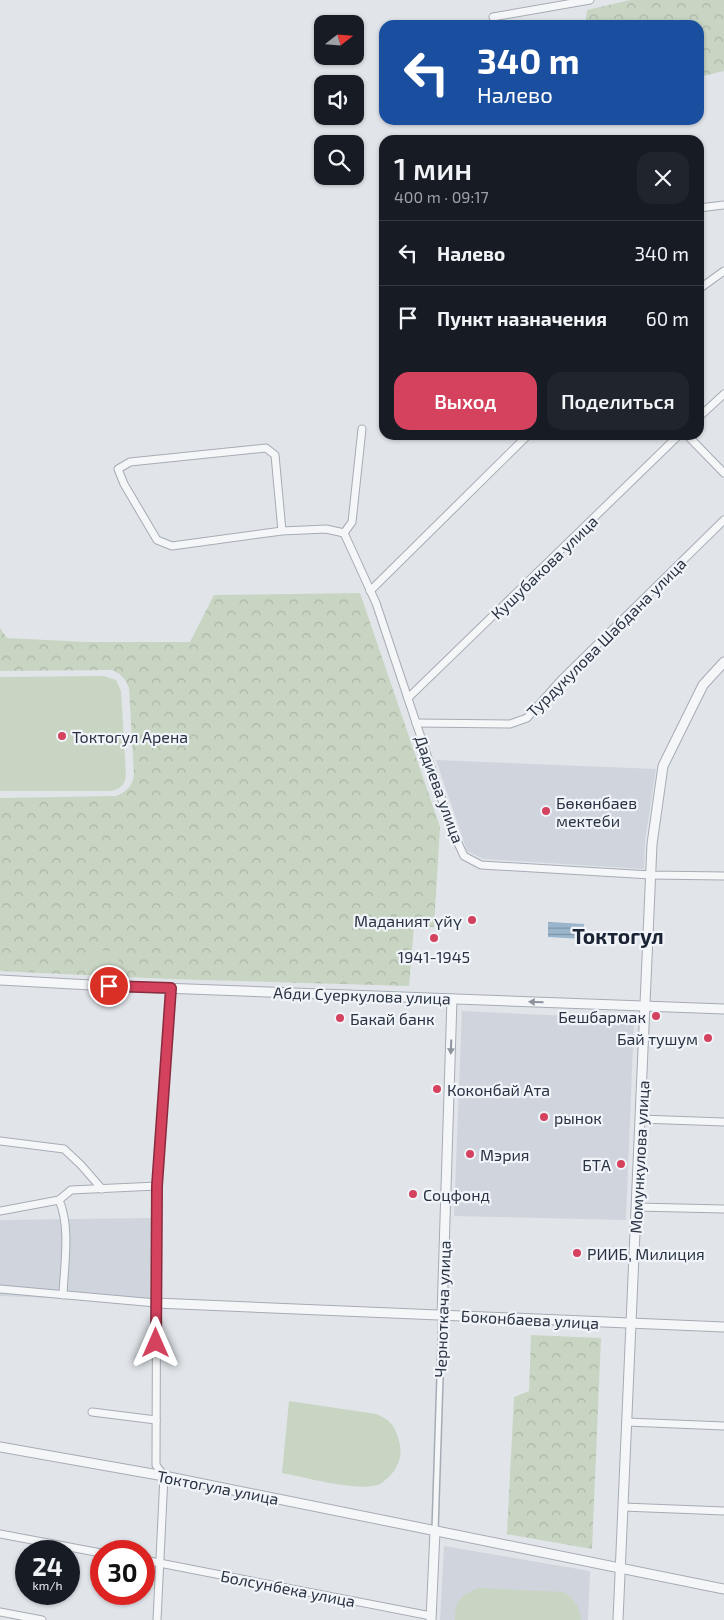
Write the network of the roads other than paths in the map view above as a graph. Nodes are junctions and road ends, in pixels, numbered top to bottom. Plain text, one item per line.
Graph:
1 (590, 0) edge
2 (493, 17) dead end
3 (724, 205) edge
4 (704, 207) edge
5 (724, 271) edge
6 (704, 285) edge
7 (724, 394) edge
8 (704, 412) edge
9 (362, 429) dead end
10 (523, 440) edge
11 (674, 440) edge
12 (692, 440) edge
13 (724, 473) edge
14 (724, 520) edge
15 (282, 531) junction
16 (344, 533) junction
17 (370, 591) junction
18 (724, 662) edge
19 (408, 698) junction
20 (416, 723) junction
21 (651, 875) junction
22 (724, 876) edge
23 (0, 980) edge
24 (171, 988) junction
25 (452, 998) junction
26 (645, 1006) junction
27 (724, 1009) edge
28 (640, 1119) junction
29 (724, 1122) edge
30 (0, 1141) edge
31 (157, 1186) junction
32 (102, 1189) junction
33 (59, 1200) junction
34 (636, 1207) junction
35 (724, 1209) edge
36 (0, 1211) edge
37 (0, 1289) edge
38 (63, 1295) junction
39 (156, 1302) junction
40 (442, 1315) junction
41 (631, 1323) junction
42 (724, 1327) edge
43 (92, 1412) dead end
44 (156, 1420) junction
45 (627, 1422) junction
46 (724, 1426) edge
47 (0, 1447) edge
48 (164, 1476) junction
49 (623, 1506) junction
50 (724, 1511) edge
51 (435, 1531) junction
52 (0, 1534) edge
53 (90, 1551) edge
54 (155, 1563) edge
55 (160, 1564) junction
56 (620, 1568) junction
57 (724, 1589) edge
58 (0, 1612) edge
59 (431, 1618) edge
60 (42, 1620) edge
61 (157, 1620) edge
62 (618, 1620) edge

1 - 2 street
3 - 4 street
5 - 6 street
7 - 8 street
9 - 16 street
10 - 17 street
11 - 19 street, Кушубакова улица
12 - 13 street
14 - 20 street, Турдукулова Шабдана улица
15 - 15 street
15 - 16 street
16 - 17 street, Дадиева улица
17 - 19 street, Дадиева улица
18 - 21 street, Момункулова улица
19 - 20 street, Дадиева улица
20 - 21 street, Дадиева улица
21 - 22 street, Дадиева улица
21 - 26 street, Момункулова улица
23 - 24 street, Абди Суеркулова улица
24 - 25 street, Абди Суеркулова улица
24 - 31 street
26 -> 25 street, Абди Суеркулова улица
25 -> 40 street, Черноткача улица
26 - 27 street, Абди Суеркулова улица
26 - 28 street, Момункулова улица
28 - 29 street
28 - 34 street, Момункулова улица
30 - 32 street
31 - 32 street
31 - 39 street
32 - 33 street
33 - 36 street
33 - 38 street
34 - 35 street
34 - 41 street, Момункулова улица
37 - 38 street
38 - 39 street
39 - 40 street, Боконбаева улица
39 - 44 street
40 - 41 street, Боконбаева улица
40 - 51 street, Черноткача улица
41 - 42 street, Боконбаева улица
41 - 45 street, Момункулова улица
43 - 44 street
44 - 48 street
45 - 46 street
45 - 49 street, Момункулова улица
47 - 48 street, Токтогула улица
48 - 51 street, Токтогула улица
48 - 55 street
49 - 50 street
49 - 56 street, Момункулова улица
51 - 56 street, Токтогула улица
51 - 59 street, Черноткача улица
52 - 53 street
54 - 55 street, Болсунбека улица
55 - 59 street, Болсунбека улица
55 - 61 street
56 - 57 street, Токтогула улица
56 - 62 street, Момункулова улица
58 - 60 street

